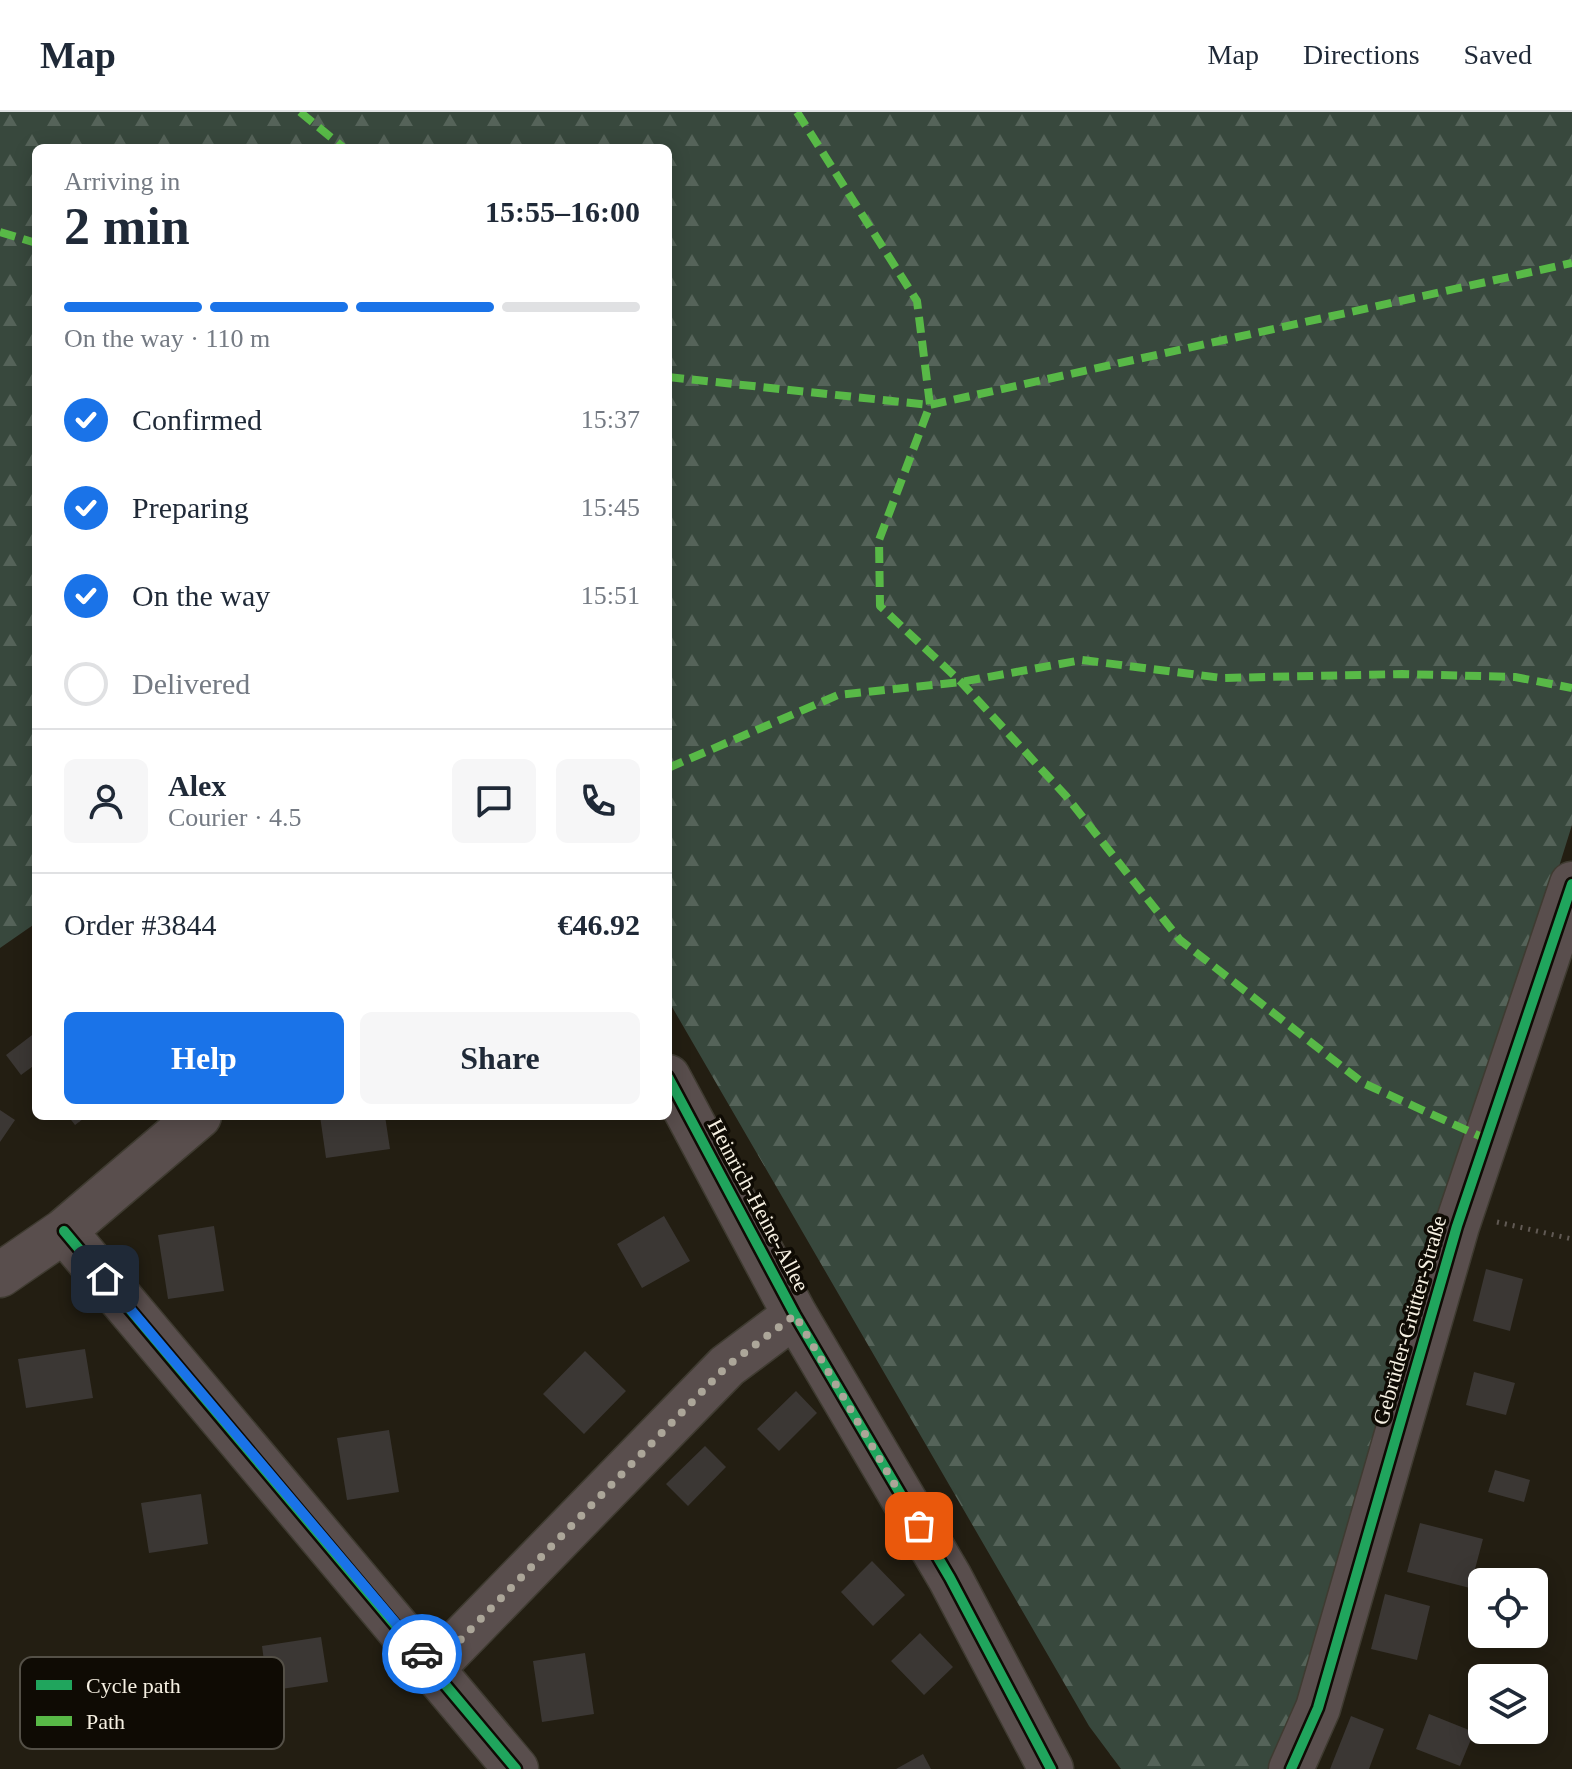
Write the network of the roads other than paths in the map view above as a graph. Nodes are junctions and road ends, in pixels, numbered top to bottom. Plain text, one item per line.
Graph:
1 (1572, 884) edge
2 (672, 1084) edge
3 (194, 1120) edge
4 (64, 1231) junction
5 (0, 1275) edge
6 (795, 1315) junction
7 (433, 1668) junction
8 (516, 1769) edge
9 (1051, 1769) edge
10 (1291, 1769) edge

1 - 10 street, Gebrüder-Grütter-Straße
2 - 6 street, Heinrich-Heine-Allee
3 - 4 street
4 - 5 street
4 - 7 street
6 - 7 street
6 - 9 street, Heinrich-Heine-Allee
7 - 8 street

